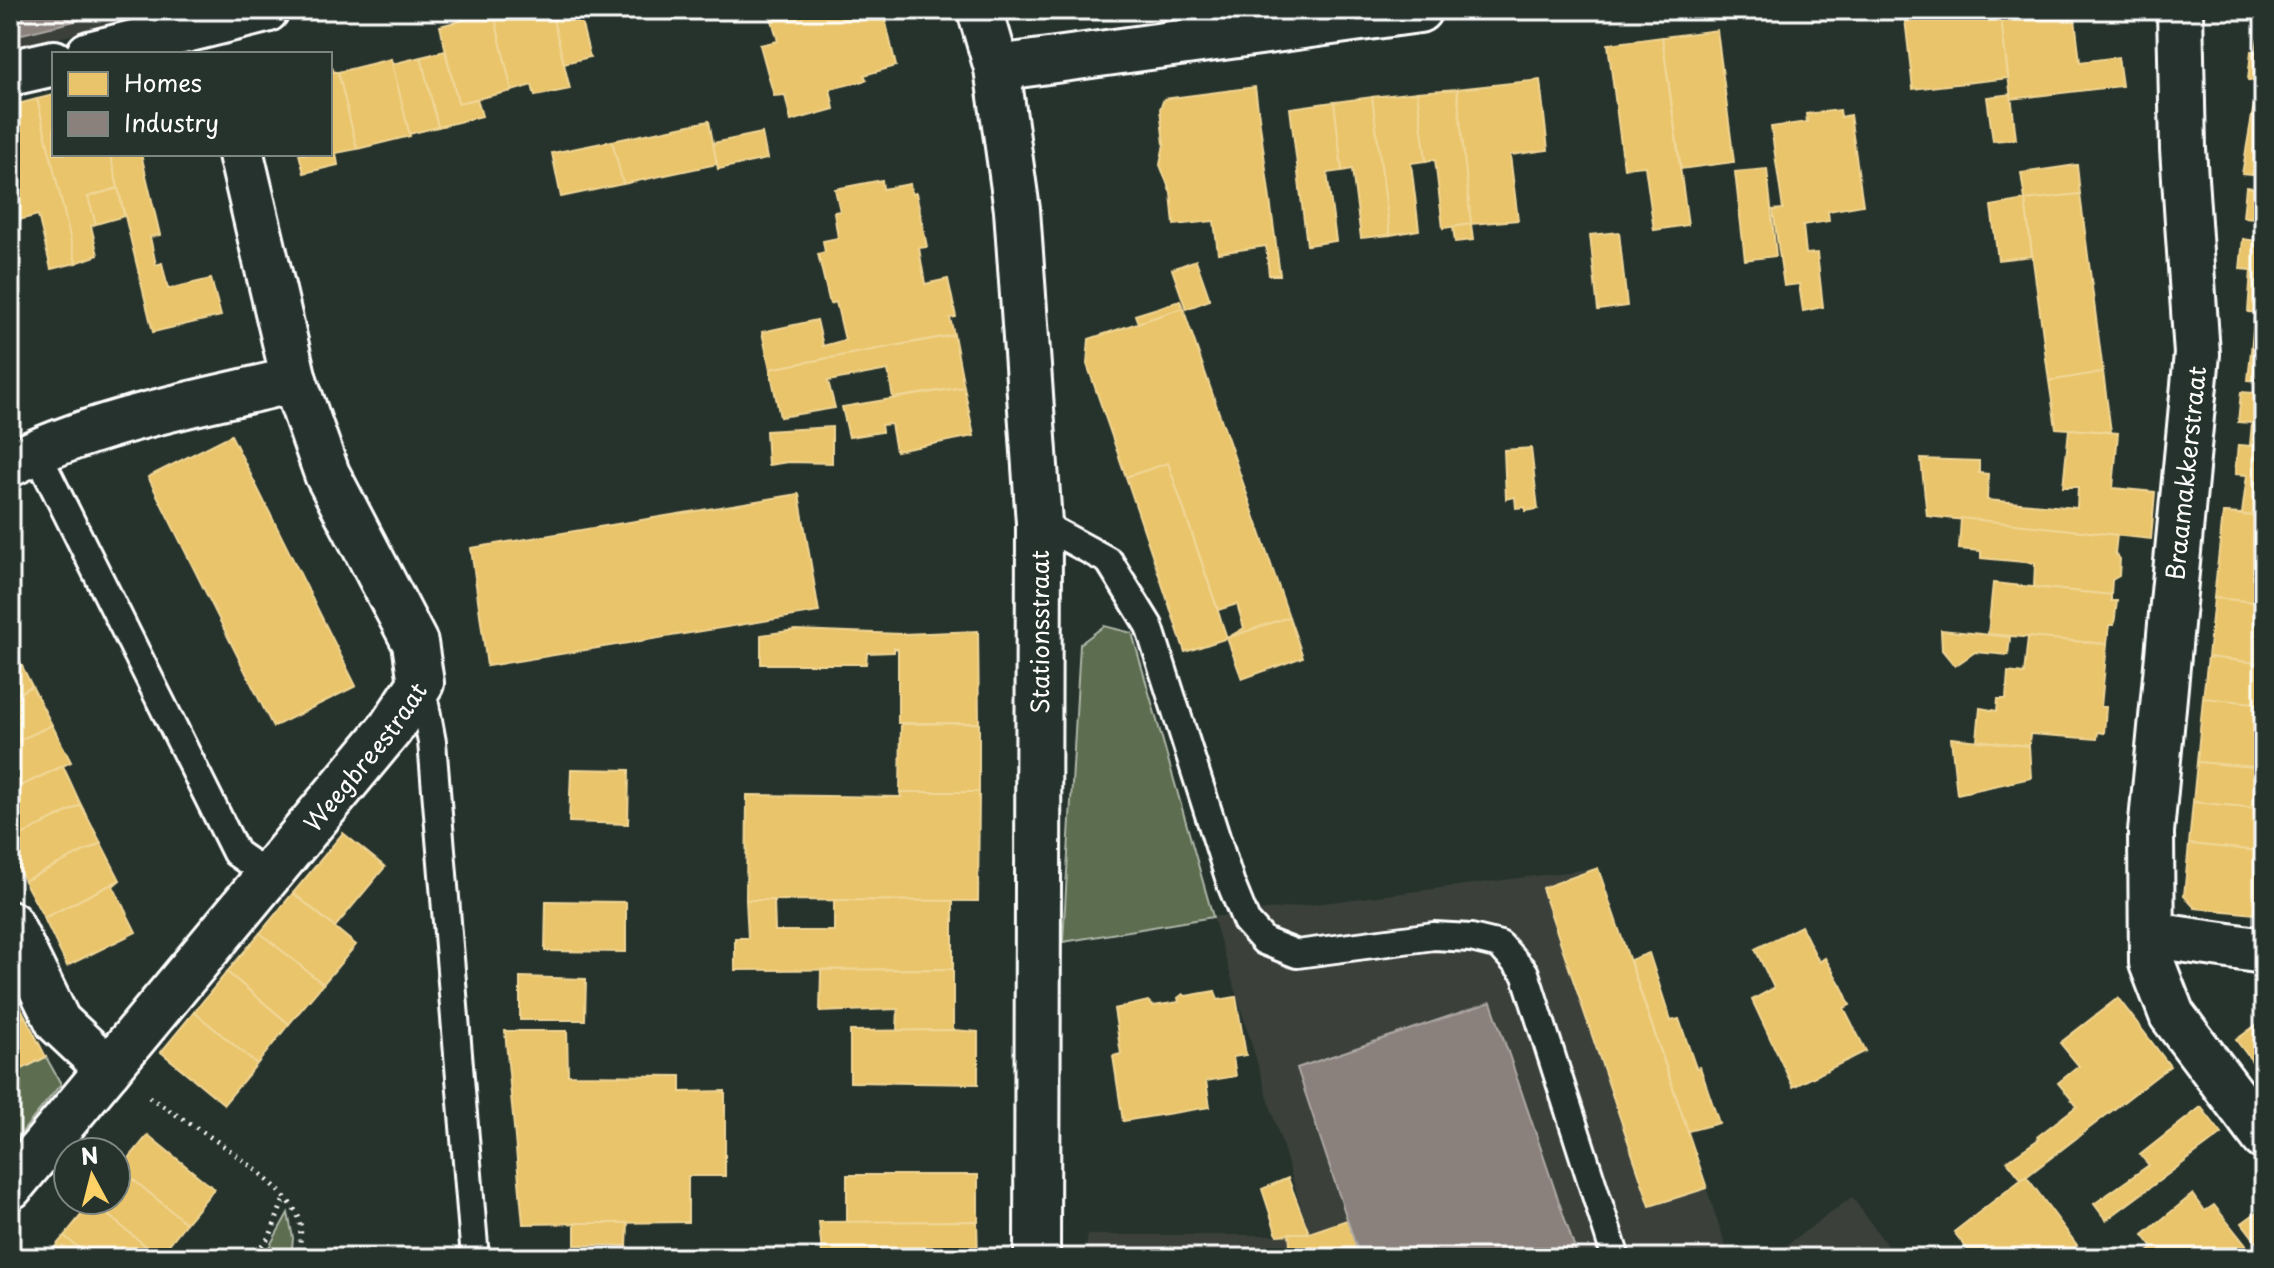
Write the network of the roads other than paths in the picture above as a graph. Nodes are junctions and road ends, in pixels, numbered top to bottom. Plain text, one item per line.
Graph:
1 (266, 10) edge
2 (980, 10) edge
3 (1419, 10) edge
4 (2180, 10) edge
5 (196, 30) edge
6 (98, 52) edge
7 (52, 63) edge
8 (997, 68) junction
9 (10, 73) edge
10 (241, 156) edge
11 (294, 380) junction
12 (28, 468) edge
13 (1039, 523) junction
14 (421, 683) junction
15 (268, 875) junction
16 (10, 924) edge
17 (2152, 935) junction
18 (2264, 951) edge
19 (108, 1069) junction
20 (2264, 1137) edge
21 (10, 1187) edge
22 (475, 1258) edge
23 (1037, 1258) edge
24 (1616, 1258) edge

1 - 5 street
2 - 8 street, Stationsstraat
3 - 8 street
4 - 17 street, Braamakkerstraat
5 - 6 street
7 - 9 street
8 - 13 street, Stationsstraat
10 - 11 street, Weegbreestraat
11 - 12 street
11 - 14 street, Weegbreestraat
12 - 15 lane
13 - 23 street, Stationsstraat
13 - 24 lane
14 - 15 street, Weegbreestraat
14 - 22 lane
15 - 19 street, Weegbreestraat
16 - 19 street
17 - 18 street
17 - 20 street, Braamakkerstraat
19 - 21 street, Weegbreestraat

